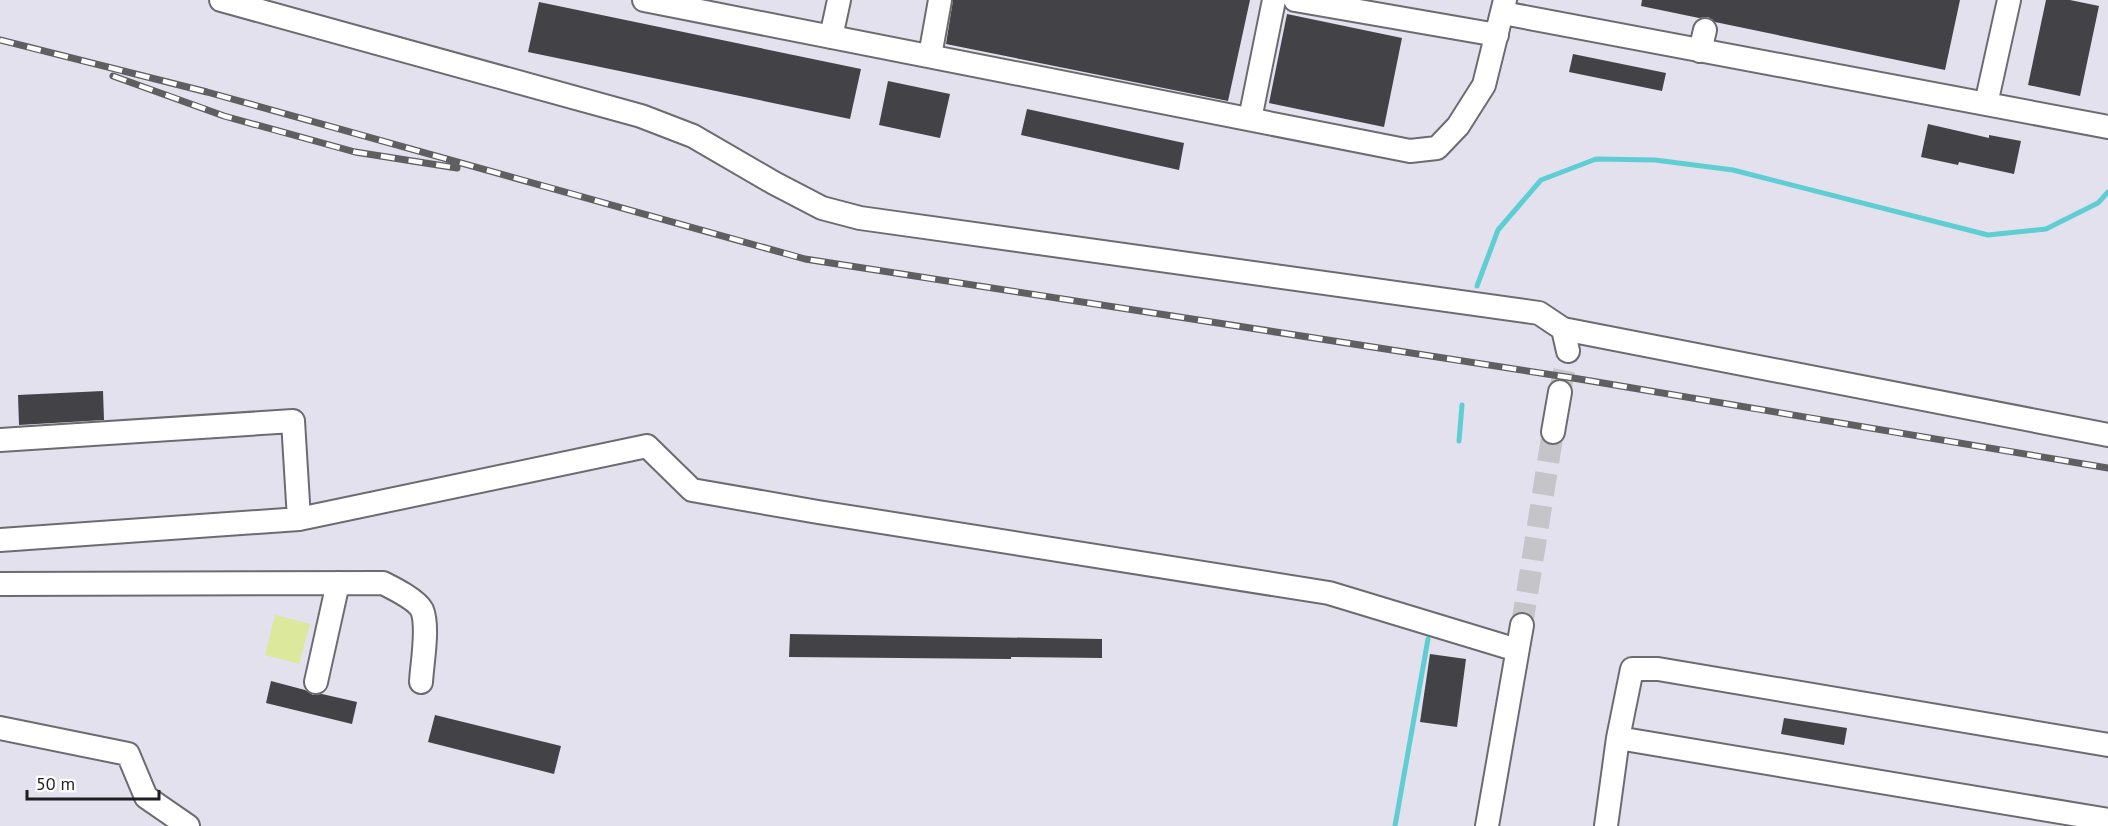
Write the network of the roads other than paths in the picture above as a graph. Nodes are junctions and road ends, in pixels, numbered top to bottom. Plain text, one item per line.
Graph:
1 (221, 0) edge
2 (644, 0) edge
3 (839, 0) edge
4 (940, 0) edge
5 (1274, 0) edge
6 (1295, 0) edge
7 (2009, 0) edge
8 (1502, 16) edge
9 (831, 37) junction
10 (930, 56) junction
11 (1986, 104) junction
12 (1250, 119) junction
13 (2106, 126) edge
14 (1560, 392) tunnel mouth
15 (1553, 432) tunnel mouth
16 (2108, 435) edge
17 (0, 440) edge
18 (299, 519) junction
19 (0, 540) edge
20 (338, 583) junction
21 (0, 584) edge
22 (1522, 625) tunnel mouth
23 (1517, 650) junction
24 (316, 682) dead end
25 (421, 682) dead end
26 (0, 728) edge
27 (1618, 738) junction
28 (2108, 746) edge
29 (2108, 820) edge
30 (188, 826) edge
31 (1487, 826) edge
32 (1606, 826) edge

1 - 16 street
2 - 9 street
3 - 9 street
4 - 10 street
5 - 12 street
6 - 8 street
7 - 11 street
8 - 11 street
8 - 12 street
9 - 10 street
10 - 12 street
11 - 13 street
14 - 15 street
17 - 18 street
18 - 19 street
18 - 23 street
20 - 21 street
20 - 24 street
20 - 25 street
22 - 23 street
23 - 31 street
26 - 30 street
27 - 28 street
27 - 29 street
27 - 32 street

